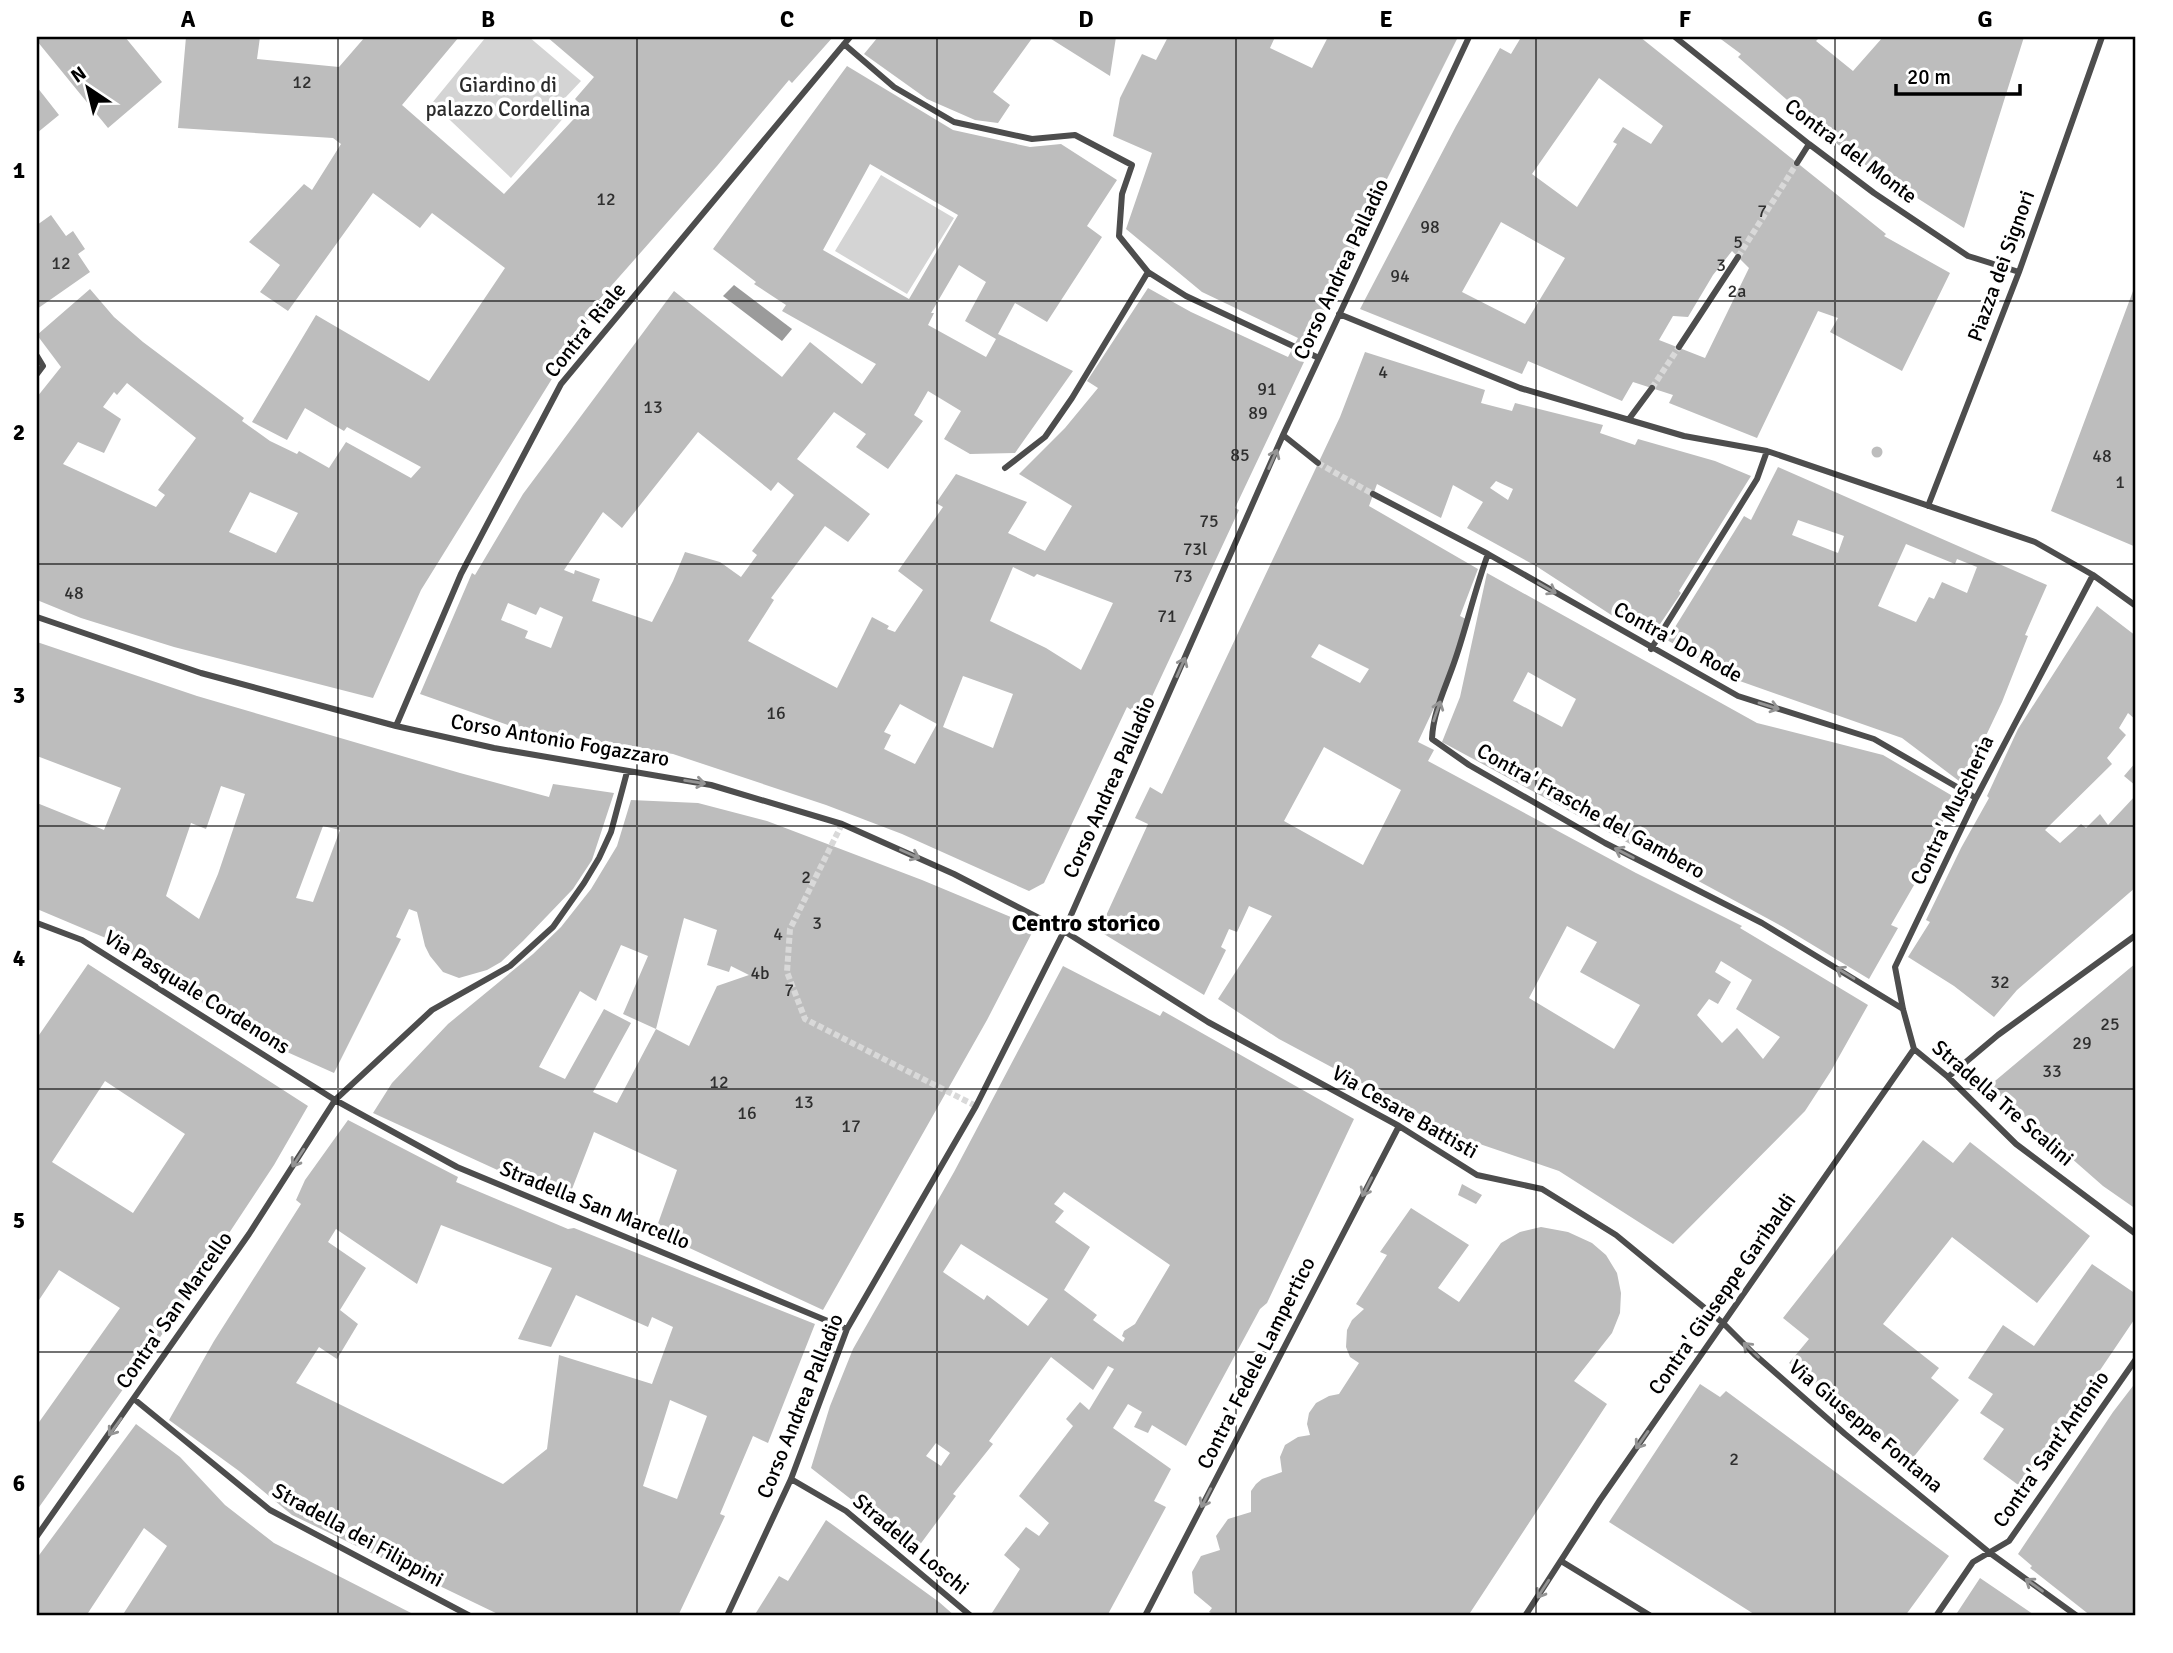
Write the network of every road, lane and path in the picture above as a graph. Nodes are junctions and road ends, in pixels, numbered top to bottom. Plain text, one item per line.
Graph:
1 (850, 37) edge
2 (1469, 37) edge
3 (1675, 37) edge
4 (2102, 37) edge
5 (844, 44) junction
6 (1809, 145) junction
7 (1797, 163) tunnel mouth
8 (1738, 257) tunnel mouth
9 (1147, 272) junction
10 (2019, 272) junction
11 (1339, 314) junction
12 (1293, 346) tunnel mouth
13 (1679, 347) tunnel mouth
14 (1308, 353) tunnel mouth
15 (37, 356) edge
16 (1319, 358) junction
17 (37, 374) edge
18 (1652, 388) tunnel mouth
19 (1629, 418) junction
20 (1283, 435) junction
21 (1767, 451) junction
22 (1318, 463) tunnel mouth
23 (1005, 468) dead end
24 (1373, 494) tunnel mouth
25 (1928, 506) junction
26 (1488, 554) junction
27 (2093, 575) junction
28 (2136, 606) edge
29 (37, 617) edge
30 (1651, 649) junction
31 (396, 726) junction
32 (627, 772) junction
33 (1976, 798) junction
34 (37, 923) edge
35 (1064, 931) junction
36 (2136, 935) edge
37 (1903, 1009) junction
38 (1914, 1049) junction
39 (1948, 1077) junction
40 (335, 1100) junction
41 (1399, 1126) junction
42 (2136, 1234) edge
43 (1723, 1323) junction
44 (848, 1329) junction
45 (2136, 1359) edge
46 (134, 1399) junction
47 (791, 1479) junction
48 (37, 1536) edge
49 (1990, 1553) junction
50 (1561, 1561) junction
51 (470, 1616) edge
52 (727, 1616) edge
53 (971, 1616) edge
54 (1145, 1616) edge
55 (1525, 1616) edge
56 (1651, 1616) edge
57 (1936, 1616) edge
58 (2077, 1616) edge

1 - 5 street, Contra' Riale
2 - 11 street, Corso Andrea Palladio
3 - 6 street, Contra' del Monte
4 - 10 street, Piazza dei Signori
5 - 9 street
5 - 31 street, Contra' Riale
6 - 7 street
6 - 10 street, Contra' del Monte
8 - 13 street
9 - 12 street
9 - 23 street
10 - 25 street, Piazza dei Signori
11 - 16 street, Corso Andrea Palladio
11 - 19 street
14 - 16 street
15 - 17 street
16 - 20 street, Corso Andrea Palladio
18 - 19 street
19 - 21 street
20 - 22 street
35 -> 20 street, Corso Andrea Palladio
21 - 25 street
21 - 30 street
24 - 26 street, Contra' Do Rode
25 - 27 street
26 -> 30 street, Contra' Do Rode
37 -> 26 street, Contra' Frasche del Gambero
27 - 28 street
27 - 33 street, Contra' Muscheria
29 - 31 street, Corso Antonio Fogazzaro
30 -> 33 street, Contra' Do Rode
31 - 32 street, Corso Antonio Fogazzaro
32 -> 35 street, Corso Antonio Fogazzaro
32 - 40 street, Contra' San Marcello
33 - 37 street, Contra' Muscheria
34 - 40 street, Via Pasquale Cordenons
35 - 41 street, Via Cesare Battisti
35 - 44 street, Corso Andrea Palladio
36 - 39 street
37 - 38 street, Contra' Muscheria
38 - 39 street, Stradella Tre Scalini
38 - 43 street, Contra' Giuseppe Garibaldi
39 - 42 street, Stradella Tre Scalini
40 - 44 street, Stradella San Marcello
40 -> 46 street, Contra' San Marcello
41 - 43 street, Via Cesare Battisti
41 -> 54 street, Contra' Fedele Lampertico
49 -> 43 street, Via Giuseppe Fontana
43 -> 50 street, Contra' Giuseppe Garibaldi
44 - 47 street, Corso Andrea Palladio
45 - 49 street, Contra' Sant'Antonio
46 -> 48 street, Contra' San Marcello
46 - 51 street, Stradella dei Filippini
47 - 52 street, Corso Andrea Palladio
47 - 53 street, Stradella Loschi
49 - 57 street, Contra' Sant'Antonio
58 -> 49 street, Via Giuseppe Fontana
50 -> 55 street, Contra' Giuseppe Garibaldi
50 - 56 street

